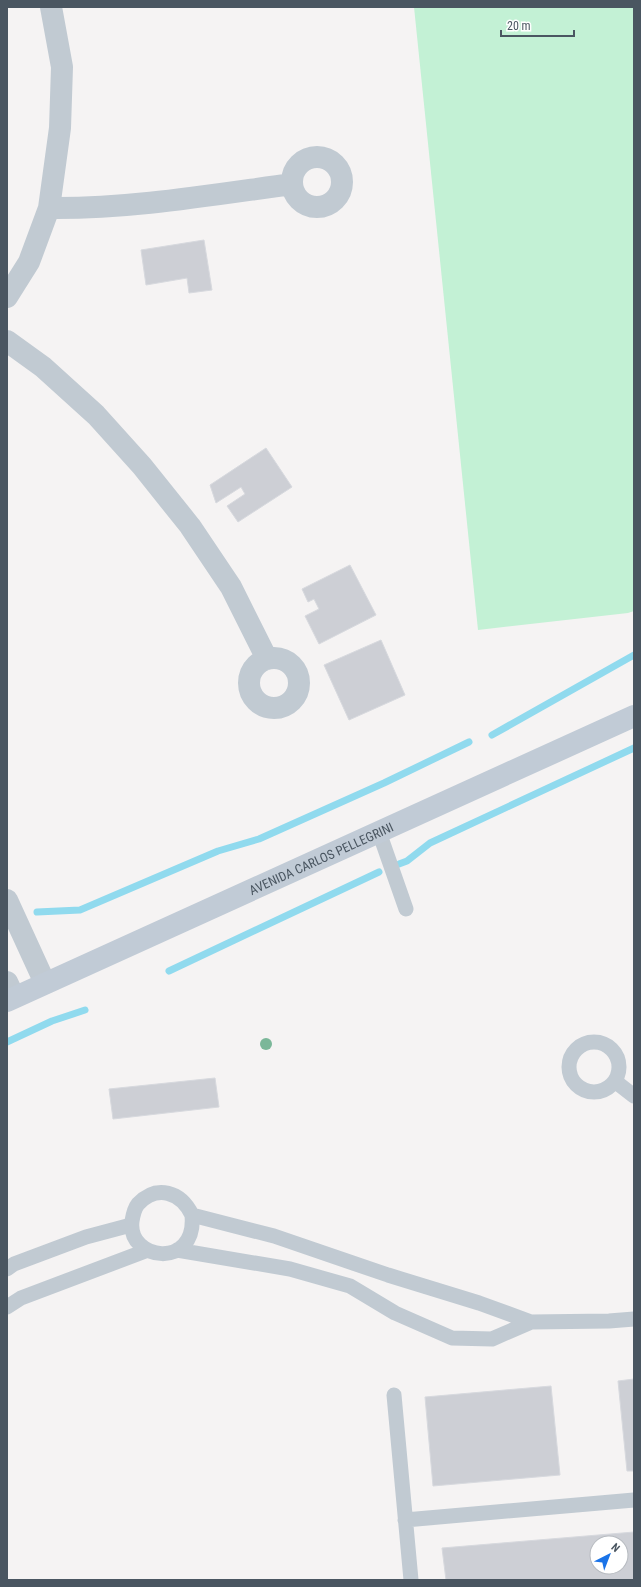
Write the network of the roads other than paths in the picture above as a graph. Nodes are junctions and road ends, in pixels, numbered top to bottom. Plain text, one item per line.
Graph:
1 (51, 7) edge
2 (292, 184) dead end
3 (49, 208) junction
4 (7, 297) edge
5 (7, 341) edge
6 (267, 659) dead end
7 (634, 716) edge
8 (379, 832) junction
9 (7, 900) edge
10 (406, 909) dead end
11 (45, 983) junction
12 (9, 993) edge
13 (616, 1082) dead end
14 (634, 1096) edge
15 (192, 1215) junction
16 (131, 1225) junction
17 (148, 1250) junction
18 (177, 1250) junction
19 (7, 1269) edge
20 (7, 1307) edge
21 (634, 1319) edge
22 (531, 1322) junction
23 (394, 1395) dead end
24 (634, 1500) edge
25 (405, 1520) junction
26 (411, 1580) edge

1 - 3 street
2 - 3 street
3 - 4 street
5 - 6 street
7 - 8 main road, AVENIDA CARLOS PELLEGRINI
8 - 10 lane
8 - 11 main road, AVENIDA CARLOS PELLEGRINI
9 - 11 street
11 - 12 main road, AVENIDA CARLOS PELLEGRINI
13 - 14 lane
15 - 16 lane
15 - 18 lane
15 - 22 lane
16 - 17 lane
16 - 19 lane
17 - 18 lane
17 - 20 lane
18 - 22 lane
21 - 22 lane
23 - 25 lane
24 - 25 lane
25 - 26 lane

